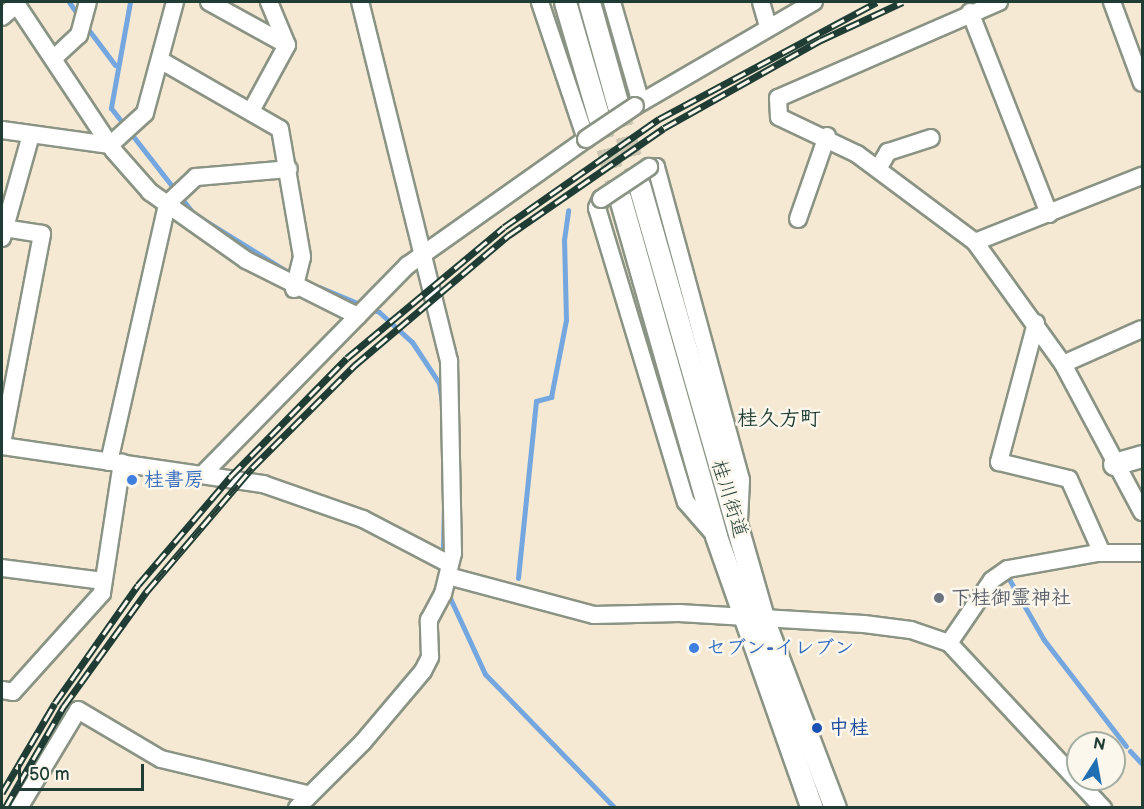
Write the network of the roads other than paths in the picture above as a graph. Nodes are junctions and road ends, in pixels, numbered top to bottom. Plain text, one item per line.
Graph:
1 (88, 2) edge
2 (175, 2) edge
3 (209, 2) edge
4 (269, 2) edge
5 (360, 2) edge
6 (540, 2) edge
7 (565, 2) edge
8 (589, 2) edge
9 (612, 2) edge
10 (761, 2) edge
11 (814, 2) edge
12 (999, 2) edge
13 (1112, 2) edge
14 (16, 3) edge
15 (970, 12) junction
16 (2, 17) edge
17 (768, 26) junction
18 (287, 45) junction
19 (54, 57) junction
20 (160, 60) junction
21 (1143, 83) edge
22 (626, 106) junction
23 (251, 111) junction
24 (598, 118) tunnel mouth
25 (2, 130) edge
26 (31, 135) junction
27 (827, 136) junction
28 (930, 138) dead end
29 (585, 140) junction
30 (110, 145) junction
31 (289, 169) junction
32 (878, 169) junction
33 (1143, 176) edge
34 (639, 185) tunnel mouth
35 (173, 197) junction
36 (610, 198) joint
37 (1049, 214) junction
38 (798, 219) dead end
39 (4, 233) edge
40 (975, 242) junction
41 (422, 257) junction
42 (296, 281) junction
43 (364, 309) junction
44 (1036, 323) junction
45 (1143, 329) edge
46 (1063, 364) junction
47 (2, 445) edge
48 (1143, 456) edge
49 (115, 463) junction
50 (1114, 464) junction
51 (204, 473) junction
52 (1143, 512) edge
53 (738, 526) junction
54 (1102, 553) junction
55 (1143, 553) edge
56 (2, 568) edge
57 (449, 570) junction
58 (103, 582) junction
59 (743, 620) junction
60 (764, 621) junction
61 (949, 643) junction
62 (2, 690) edge
63 (302, 801) edge
64 (19, 807) edge
65 (812, 807) edge
66 (835, 807) edge
67 (1103, 807) edge

1 - 19 street
2 - 20 street
3 - 18 street
4 - 18 street
5 - 41 street
6 - 29 street
7 - 24 street
8 - 22 street
9 - 22 street
10 - 17 street
11 - 17 street
12 - 15 street
13 - 21 street
14 - 16 street
14 - 19 street
15 - 27 street
15 - 37 street
17 - 22 street
18 - 23 street
19 - 30 street
20 - 23 street
20 - 30 street
22 - 29 street, bridge
23 - 31 street
25 - 26 street
26 - 30 street
26 - 39 street
27 - 32 street
27 - 38 street
28 - 32 street
29 - 41 street
30 - 35 street
31 - 35 street
31 - 42 street
32 - 40 street
33 - 37 street
34 - 53 street, 桂川街道
35 - 42 street
35 - 49 street
36 - 53 street, bridge
36 - 59 street, 桂川街道
37 - 40 street
39 - 47 street
40 - 44 street
41 - 43 street
41 - 57 street
42 - 43 street
43 - 51 street
44 - 46 street
44 - 54 street
45 - 46 street
46 - 50 street
47 - 49 street
48 - 50 street
49 - 51 street
49 - 58 street
50 - 52 street
51 - 57 street
53 - 60 street, 桂川街道
54 - 55 street
54 - 61 street
56 - 58 street
57 - 59 street
57 - 63 street
58 - 62 street
59 - 60 street
59 - 65 street, 桂川街道
60 - 61 street
60 - 66 street, 桂川街道
61 - 67 street
63 - 64 street

